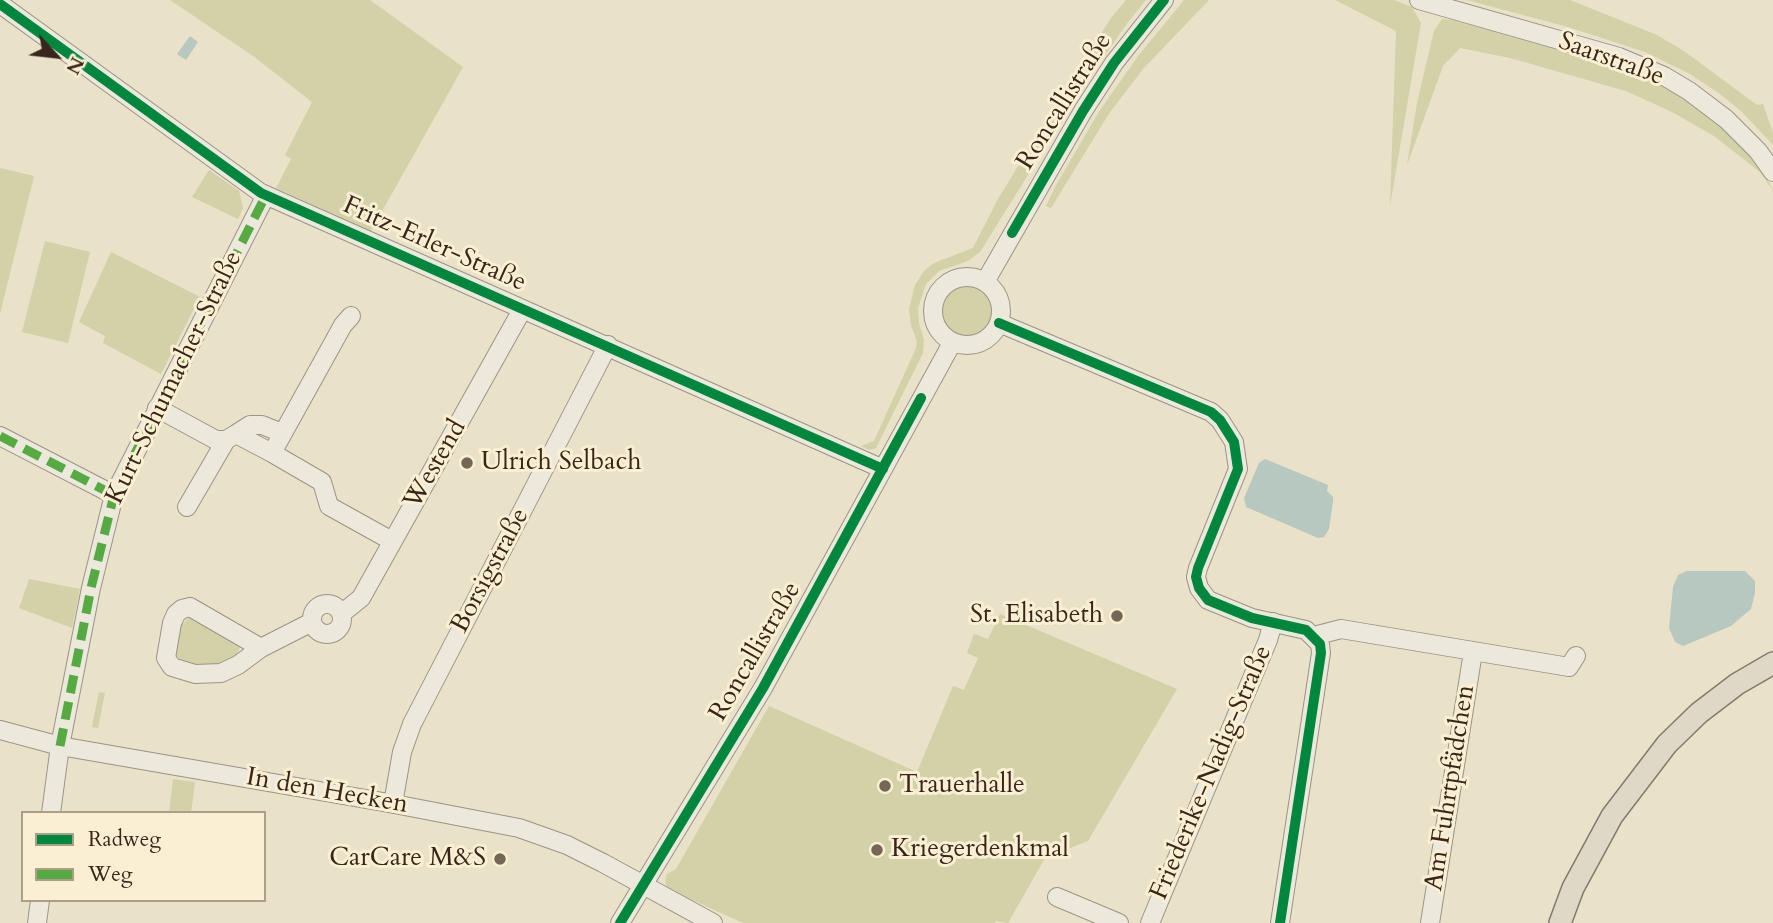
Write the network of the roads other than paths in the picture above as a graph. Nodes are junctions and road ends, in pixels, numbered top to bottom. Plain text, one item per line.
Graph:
1 (1164, 0) edge
2 (1419, 0) edge
3 (0, 4) edge
4 (1773, 172) edge
5 (266, 195) junction
6 (985, 282) junction
7 (522, 310) junction
8 (351, 316) dead end
9 (999, 323) junction
10 (952, 343) junction
11 (608, 345) junction
12 (157, 408) junction
13 (282, 433) junction
14 (0, 436) edge
15 (231, 437) junction
16 (272, 453) junction
17 (883, 469) junction
18 (114, 495) junction
19 (187, 508) dead end
20 (392, 541) junction
21 (1273, 622) junction
22 (1314, 636) junction
23 (261, 648) junction
24 (1473, 652) junction
25 (1576, 656) dead end
26 (1773, 663) edge
27 (0, 730) edge
28 (60, 746) junction
29 (393, 804) junction
30 (51, 811) edge
31 (643, 887) junction
32 (1057, 897) dead end
33 (40, 902) edge
34 (37, 923) edge
35 (620, 923) edge
36 (713, 923) edge
37 (1119, 923) edge
38 (1150, 923) edge
39 (1280, 923) edge
40 (1430, 923) edge
41 (1560, 923) edge

1 - 6 street, Roncallistraße
2 - 4 street, Saarstraße
3 - 5 street, Fritz-Erler-Straße
5 - 7 street, Fritz-Erler-Straße
5 - 12 street, Kurt-Schumacher-Straße
6 - 9 street
6 - 10 street
7 - 11 street, Fritz-Erler-Straße
7 - 20 street, Westend
8 - 13 street
9 - 10 street
9 - 21 street
10 - 17 street, Roncallistraße
11 - 17 street, Fritz-Erler-Straße
11 - 29 street, Borsigstraße
12 - 15 street
12 - 18 street, Kurt-Schumacher-Straße
13 - 15 street
13 - 16 street
14 - 18 street
15 - 16 street
15 - 19 street
16 - 20 street
17 - 31 street, Roncallistraße
18 - 28 street, Kurt-Schumacher-Straße
20 - 23 street, Westend
21 - 22 street
21 - 38 street, Friederike-Nadig-Straße
22 - 24 street, Am Fuhrtpfädchen
22 - 39 street
23 - 23 street
24 - 25 street, Am Fuhrtpfädchen
24 - 40 street, Am Fuhrtpfädchen
26 - 41 main road
27 - 28 street, In den Hecken
28 - 29 street, In den Hecken
28 - 30 street, Kurt-Schumacher-Straße
29 - 31 street, In den Hecken
31 - 35 street, Roncallistraße
31 - 36 street, In den Hecken
32 - 37 street
33 - 34 street

